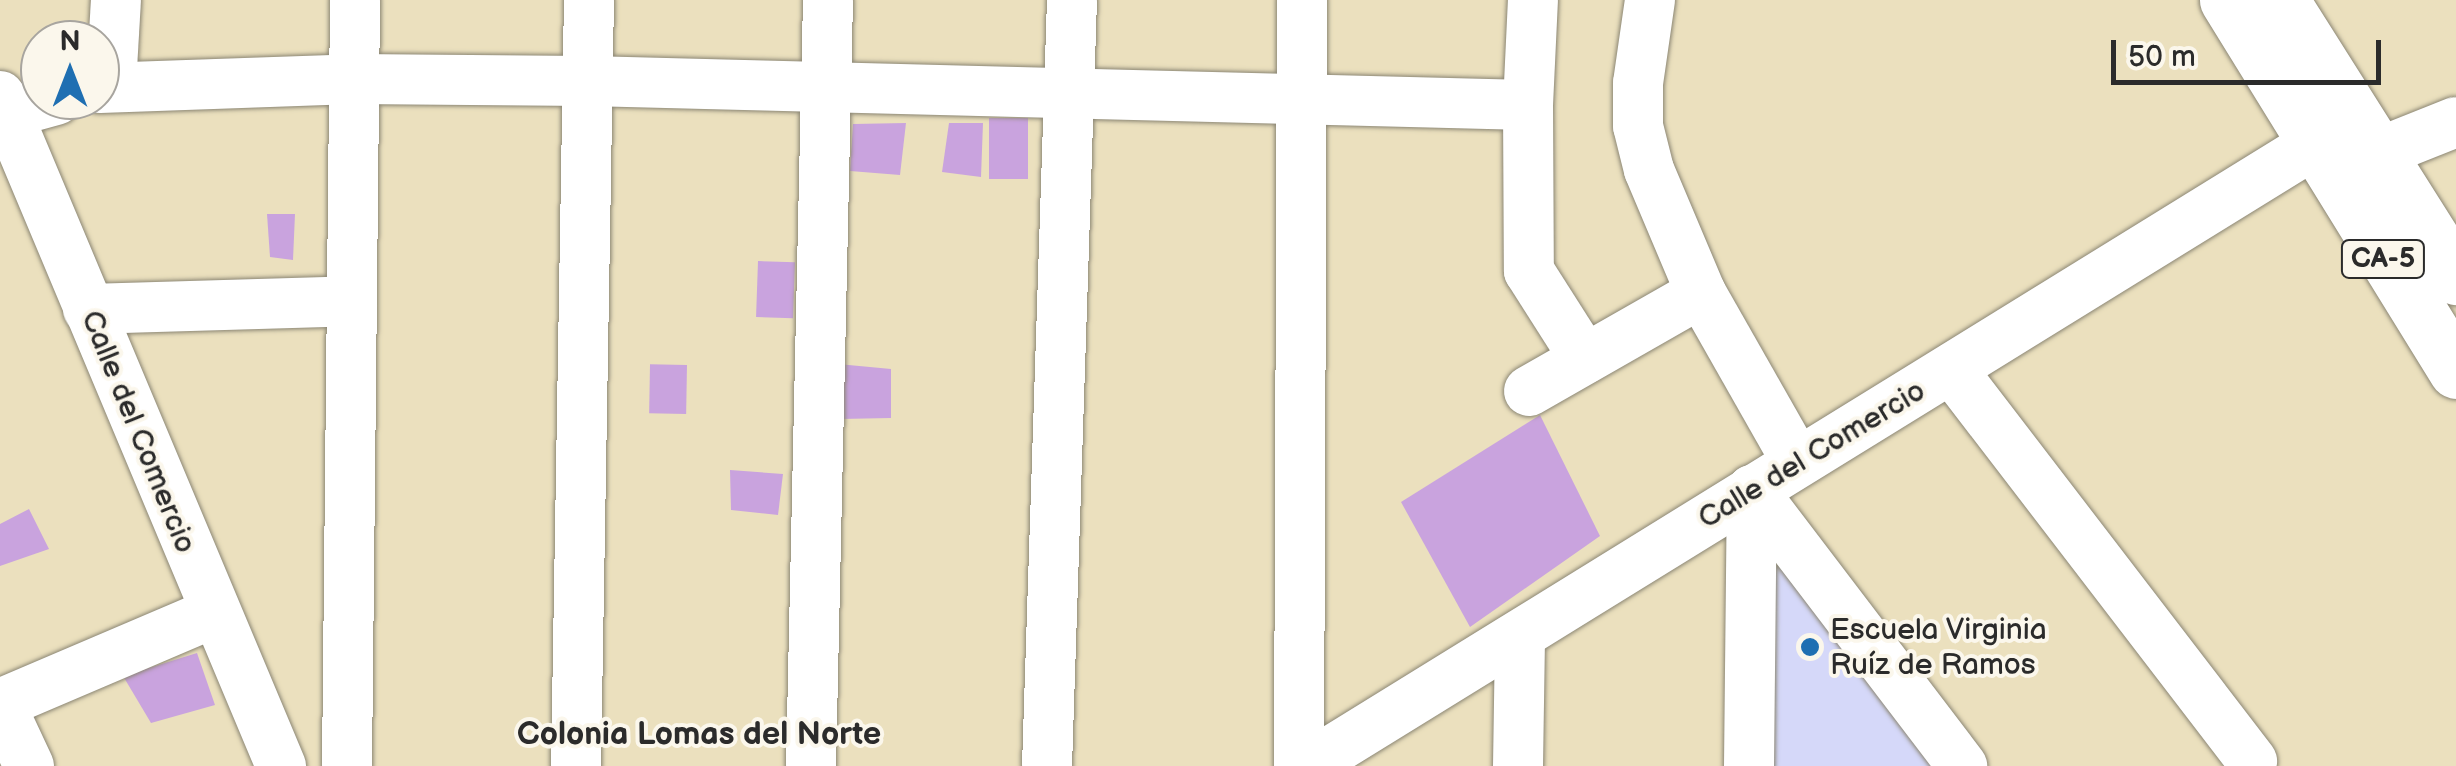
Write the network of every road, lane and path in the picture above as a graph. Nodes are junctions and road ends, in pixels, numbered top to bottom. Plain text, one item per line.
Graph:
1 (355, 0) edge
2 (589, 0) edge
3 (828, 0) edge
4 (1072, 0) edge
5 (1302, 0) edge
6 (1533, 0) edge
7 (1650, 0) edge
8 (2227, 0) edge
9 (2281, 0) edge
10 (354, 79) junction
11 (588, 82) junction
12 (120, 87) edge
13 (825, 88) junction
14 (1067, 94) junction
15 (1303, 100) junction
16 (4, 104) edge
17 (1528, 105) junction
18 (2456, 122) edge
19 (2316, 144) junction
20 (2374, 155) junction
21 (2456, 277) edge
22 (1701, 293) junction
23 (352, 301) junction
24 (88, 309) junction
25 (1586, 358) junction
26 (1952, 370) junction
27 (2456, 371) edge
28 (1529, 391) dead end
29 (1796, 462) junction
30 (1752, 490) junction
31 (213, 613) junction
32 (1520, 638) junction
33 (2252, 761) dead end
34 (29, 766) edge
35 (281, 766) edge
36 (347, 766) edge
37 (576, 766) edge
38 (811, 766) edge
39 (1047, 766) edge
40 (1299, 766) edge
41 (1307, 766) edge
42 (1518, 766) edge
43 (1749, 766) edge
44 (1962, 766) edge

1 - 10 street
2 - 11 street
3 - 13 street
4 - 14 street
5 - 15 street
6 - 17 street
7 - 22 street
8 - 19 highway, CA-5
9 - 20 highway, CA-5
10 - 11 street
10 - 12 street
10 - 23 street
11 - 13 street
11 - 37 street
13 - 14 street
13 - 38 street
14 - 15 street
14 - 39 street
15 - 17 street
15 - 40 street
16 - 24 street, Calle del Comercio
17 - 25 street
18 - 20 street
19 - 26 street, Calle del Comercio
19 - 27 highway, CA-5
20 - 21 highway, CA-5
22 - 25 street
22 - 29 street
23 - 24 street
23 - 36 street
24 - 31 street, Calle del Comercio
25 - 28 street
26 - 29 street, Calle del Comercio
26 - 33 street
29 - 30 street, Calle del Comercio
30 - 32 street, Calle del Comercio
30 - 43 street
30 - 44 street
31 - 34 street
31 - 35 street, Calle del Comercio
32 - 41 street, Calle del Comercio
32 - 42 street

